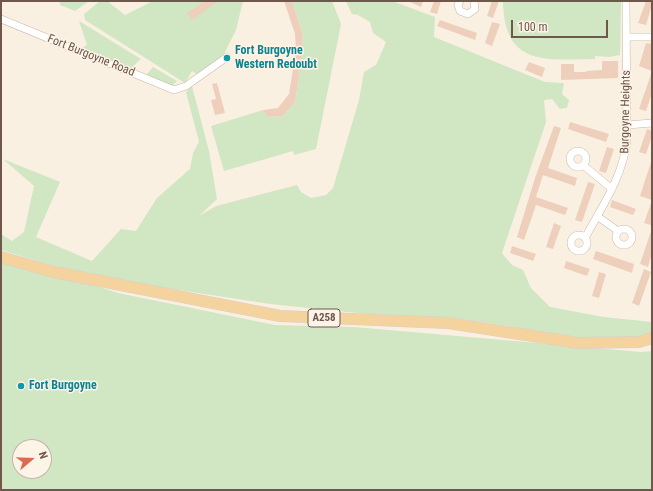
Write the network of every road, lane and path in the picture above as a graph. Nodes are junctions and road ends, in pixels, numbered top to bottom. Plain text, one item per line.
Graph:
1 (460, 1) edge
2 (474, 1) edge
3 (626, 1) edge
4 (1, 20) edge
5 (627, 37) junction
6 (652, 37) edge
7 (227, 57) dead end
8 (652, 123) edge
9 (627, 125) junction
10 (583, 165) dead end
11 (612, 189) junction
12 (597, 216) junction
13 (618, 230) dead end
14 (585, 238) dead end
15 (1, 257) edge
16 (652, 338) edge

1 - 2 street
3 - 5 street, Burgoyne Heights
4 - 7 street, Fort Burgoyne Road
5 - 6 street
5 - 9 street, Burgoyne Heights
8 - 9 street
9 - 11 street, Burgoyne Heights
10 - 11 street
11 - 12 street, Burgoyne Heights
12 - 13 street
12 - 14 street, Burgoyne Heights
15 - 16 main road, A258

